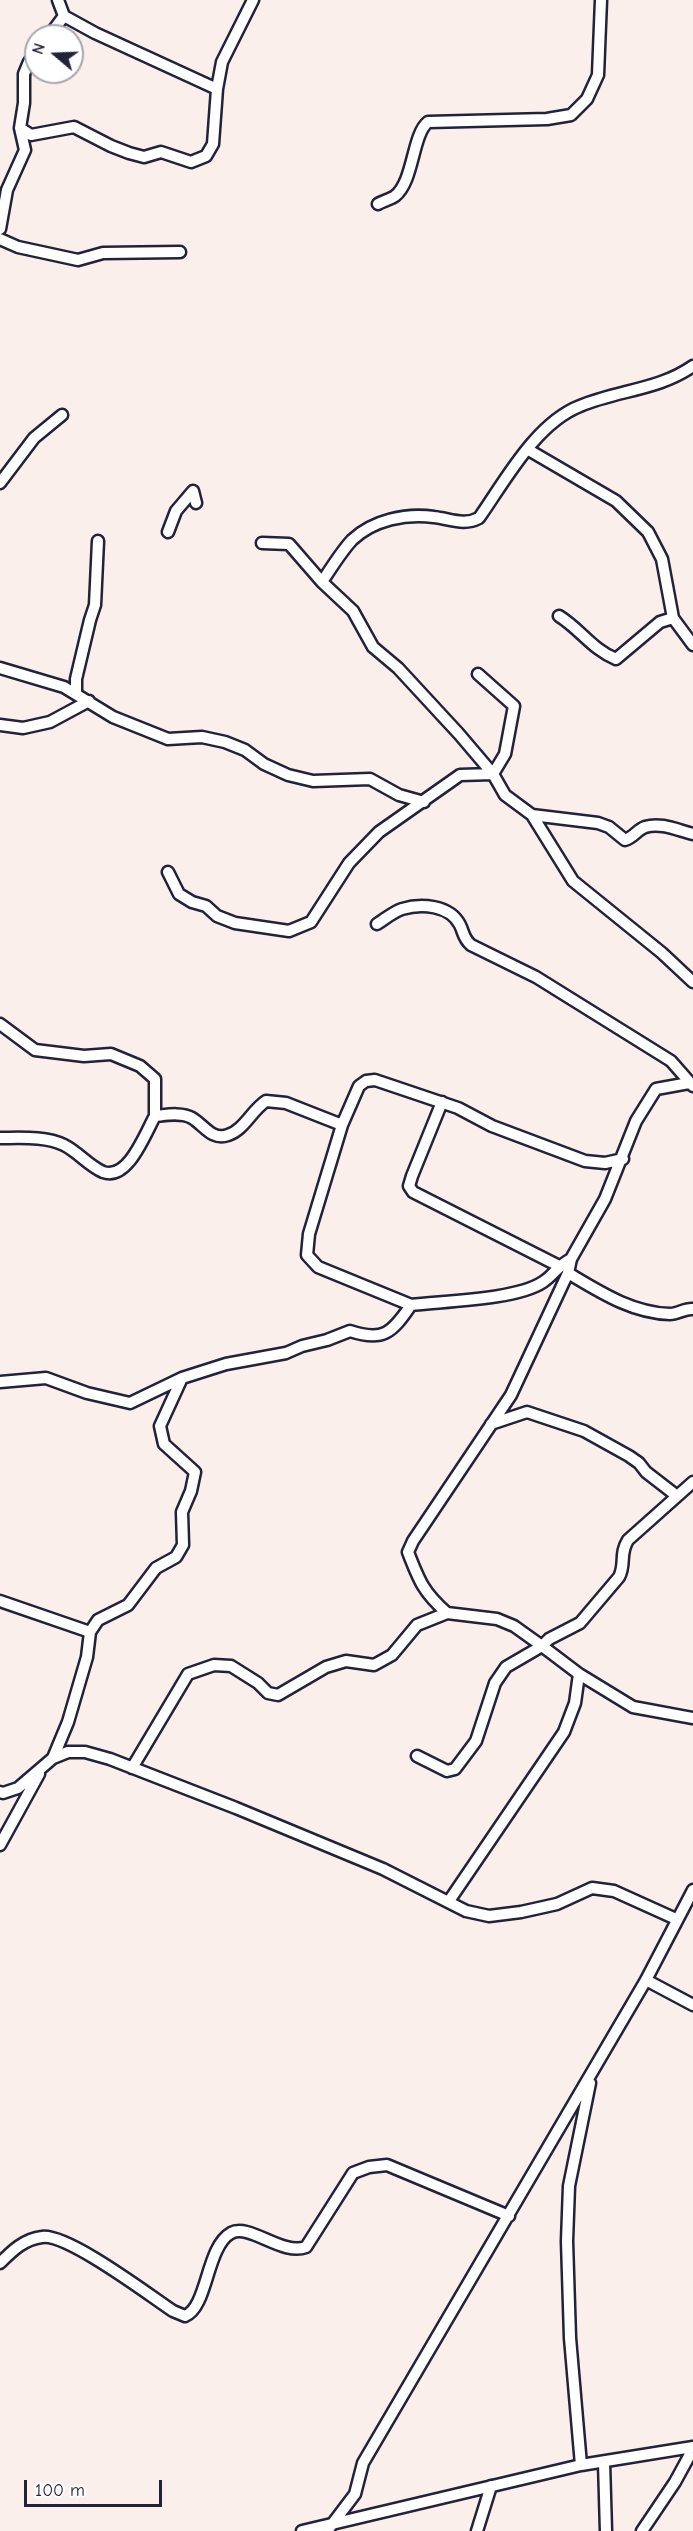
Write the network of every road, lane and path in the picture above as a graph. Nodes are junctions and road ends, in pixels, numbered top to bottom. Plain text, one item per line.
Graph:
1 (58, 0) edge
2 (254, 0) edge
3 (601, 0) edge
4 (64, 16) junction
5 (58, 24) edge
6 (24, 84) edge
7 (217, 89) junction
8 (20, 128) junction
9 (378, 204) dead end
10 (0, 229) edge
11 (0, 239) edge
12 (180, 252) dead end
13 (693, 366) edge
14 (62, 415) dead end
15 (526, 449) junction
16 (0, 483) edge
17 (196, 503) dead end
18 (168, 532) dead end
19 (98, 541) dead end
20 (262, 543) dead end
21 (322, 582) junction
22 (559, 616) dead end
23 (674, 618) junction
24 (693, 645) edge
25 (0, 668) edge
26 (478, 674) dead end
27 (76, 694) junction
28 (89, 701) junction
29 (0, 725) edge
30 (493, 774) junction
31 (424, 802) junction
32 (532, 815) junction
33 (693, 834) edge
34 (168, 872) dead end
35 (377, 924) dead end
36 (693, 982) edge
37 (0, 1024) edge
38 (691, 1084) edge
39 (442, 1102) junction
40 (155, 1116) junction
41 (342, 1125) junction
42 (0, 1138) edge
43 (622, 1159) junction
44 (571, 1259) junction
45 (558, 1266) junction
46 (568, 1273) junction
47 (411, 1305) junction
48 (693, 1309) edge
49 (182, 1378) junction
50 (0, 1383) edge
51 (491, 1424) junction
52 (693, 1482) edge
53 (677, 1496) junction
54 (0, 1601) edge
55 (447, 1613) junction
56 (90, 1632) junction
57 (543, 1646) junction
58 (579, 1674) junction
59 (693, 1718) edge
60 (417, 1756) dead end
61 (53, 1758) junction
62 (132, 1768) junction
63 (42, 1769) junction
64 (0, 1792) edge
65 (0, 1845) edge
66 (693, 1890) edge
67 (449, 1902) junction
68 (676, 1919) junction
69 (646, 1980) junction
70 (693, 2005) edge
71 (592, 2073) junction
72 (509, 2216) junction
73 (0, 2263) edge
74 (693, 2448) edge
75 (604, 2462) junction
76 (580, 2465) junction
77 (491, 2486) junction
78 (329, 2528) edge
79 (302, 2531) edge
80 (477, 2531) edge
81 (606, 2531) edge
82 (642, 2531) edge

1 - 4 street
2 - 7 street
3 - 9 street
4 - 5 street
4 - 7 street
6 - 8 street
7 - 8 street
8 - 10 street
11 - 12 street
13 - 15 street
14 - 16 street
15 - 21 street
15 - 23 street
17 - 18 street
19 - 27 street
20 - 21 street
21 - 30 street
22 - 23 street
23 - 24 street
25 - 27 street
26 - 30 street
27 - 28 street
28 - 29 street
28 - 31 street
30 - 31 street
30 - 32 street
31 - 34 street
32 - 33 street
32 - 36 street
35 - 38 street
37 - 40 street
38 - 43 street
39 - 41 street
39 - 43 street
39 - 45 street
40 - 41 street
40 - 42 street
41 - 47 street
43 - 44 street
44 - 45 street
44 - 46 street
45 - 47 street
46 - 48 street
46 - 51 street
47 - 49 street
49 - 50 street
49 - 56 street
51 - 53 street
51 - 55 street
52 - 53 street
53 - 57 street
54 - 56 street
55 - 57 street
55 - 62 street
56 - 61 street
57 - 58 street
57 - 60 street
58 - 59 street
58 - 67 street
61 - 62 street
61 - 63 street
62 - 67 street
63 - 64 street
63 - 65 street
66 - 68 street
67 - 68 street
68 - 69 street
69 - 70 street
69 - 71 street
71 - 72 street
71 - 76 street
72 - 73 street
72 - 78 street
74 - 75 street
74 - 82 street
75 - 76 street
75 - 81 street
76 - 77 street
77 - 78 street
77 - 80 street
78 - 79 street

